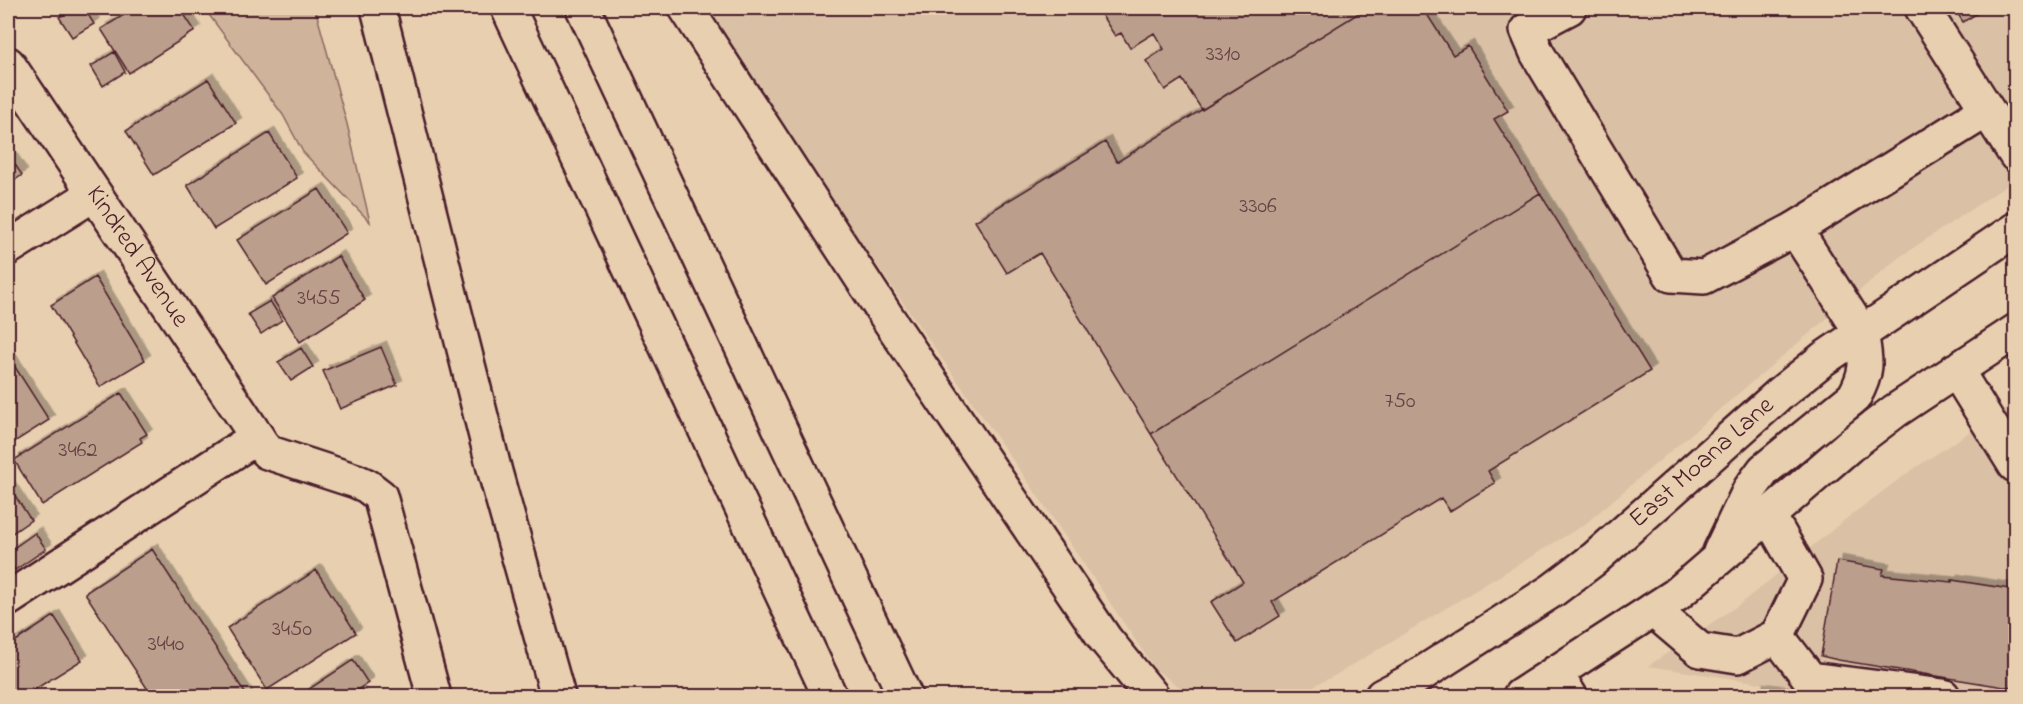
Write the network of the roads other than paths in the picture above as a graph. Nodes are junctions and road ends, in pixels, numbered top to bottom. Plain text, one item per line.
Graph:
1 (378, 8) edge
2 (508, 8) edge
3 (583, 8) edge
4 (686, 8) edge
5 (1569, 8) edge
6 (1922, 8) edge
7 (1519, 19) edge
8 (8, 64) edge
9 (1987, 110) junction
10 (2016, 155) edge
11 (94, 194) junction
12 (1796, 229) junction
13 (2016, 229) edge
14 (8, 248) edge
15 (2016, 331) edge
16 (1861, 332) junction
17 (1956, 370) junction
18 (262, 445) junction
19 (2015, 465) edge
20 (1769, 516) junction
21 (1716, 562) junction
22 (8, 599) edge
23 (1653, 610) junction
24 (1777, 636) junction
25 (1105, 639) junction
26 (1563, 685) edge
27 (1392, 692) edge
28 (434, 696) edge
29 (558, 696) edge
30 (830, 696) edge
31 (905, 696) edge
32 (1129, 696) edge
33 (1152, 696) edge
34 (1520, 696) edge
35 (1943, 696) edge

1 - 29 main road
2 - 30 main road
3 - 31 main road
4 - 25 main road
5 - 7 main road
6 - 9 main road
7 - 12 main road
8 - 11 main road, Kindred Avenue
9 - 10 main road
9 - 12 main road
11 - 14 main road
11 - 18 main road, Kindred Avenue
12 - 16 main road
13 - 16 main road, East Moana Lane
15 - 17 main road
16 - 21 main road
16 - 27 main road, East Moana Lane
17 - 19 main road
17 - 20 main road
18 - 22 main road
18 - 28 main road
20 - 21 main road
20 - 24 main road
21 - 23 main road
23 - 24 main road
23 - 26 main road
24 - 35 main road
25 - 32 main road
25 - 33 main road
26 - 34 main road

